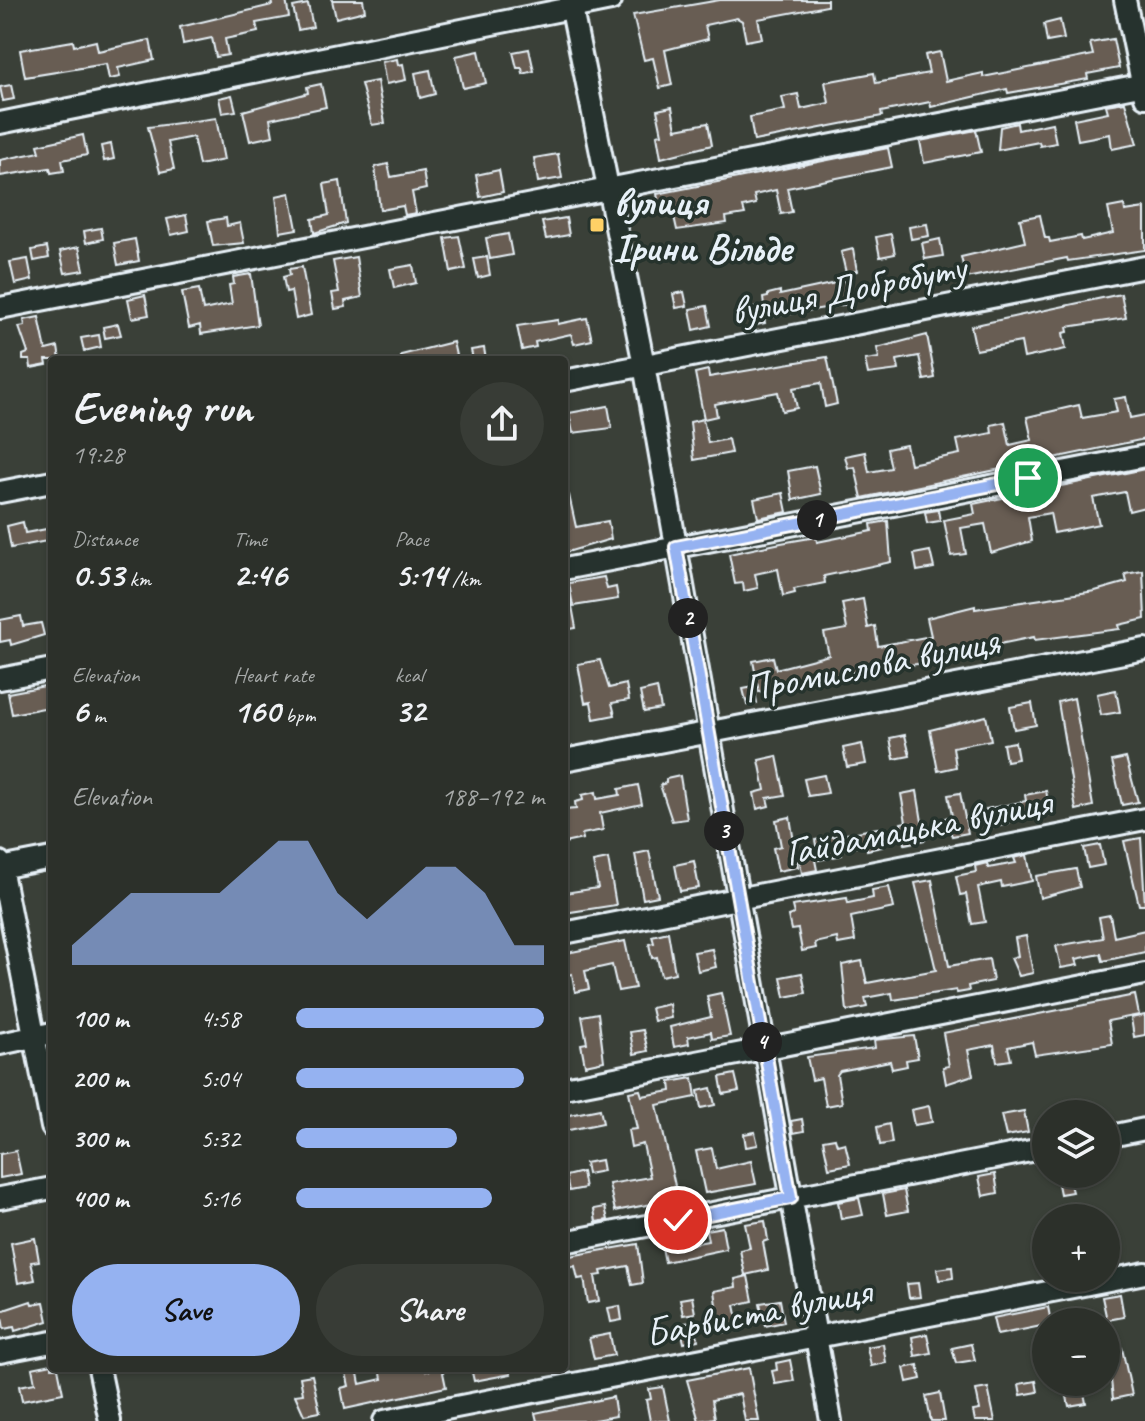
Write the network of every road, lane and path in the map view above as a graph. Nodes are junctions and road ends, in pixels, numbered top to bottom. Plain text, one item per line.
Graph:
1 (611, 0) edge
2 (1125, 0) edge
3 (571, 4) edge
4 (1144, 88) edge
5 (0, 123) edge
6 (610, 188) junction
7 (1145, 267) edge
8 (0, 308) edge
9 (644, 365) junction
10 (568, 380) edge
11 (1145, 456) edge
12 (48, 483) edge
13 (0, 492) edge
14 (676, 547) junction
15 (568, 568) edge
16 (1145, 649) edge
17 (48, 670) edge
18 (0, 679) edge
19 (707, 733) junction
20 (568, 759) edge
21 (1145, 819) edge
22 (48, 859) edge
23 (0, 866) edge
24 (736, 899) junction
25 (568, 932) edge
26 (1145, 974) edge
27 (43, 1035) edge
28 (0, 1044) edge
29 (764, 1049) junction
30 (48, 1086) edge
31 (568, 1087) edge
32 (1145, 1129) edge
33 (1120, 1134) edge
34 (1032, 1151) edge
35 (48, 1189) edge
36 (0, 1198) edge
37 (791, 1198) junction
38 (568, 1241) edge
39 (1145, 1273) edge
40 (815, 1337) junction
41 (48, 1343) edge
42 (0, 1352) edge
43 (100, 1372) edge
44 (110, 1421) edge
45 (384, 1421) edge
46 (831, 1421) edge

1 - 3 street
2 - 4 street
3 - 5 street
3 - 6 street
4 - 6 street
6 - 8 street
6 - 9 street
7 - 9 street, вулиця Добробуту
9 - 10 street, вулиця Добробуту
9 - 14 street
11 - 14 street
12 - 13 street
14 - 15 street
14 - 19 street
16 - 19 street, Промислова вулиця
17 - 18 street
19 - 20 street, Промислова вулиця
19 - 24 street
21 - 24 street, Гайдамацька вулиця
22 - 23 street
23 - 27 street
24 - 25 street, Гайдамацька вулиця
24 - 29 street
26 - 29 street
27 - 28 street
27 - 30 street
29 - 31 street
29 - 37 street
32 - 33 street
34 - 37 street
35 - 36 street
37 - 38 street
37 - 40 street
39 - 40 street, Барвиста вулиця
40 - 45 street, Барвиста вулиця
40 - 46 street
41 - 42 street
43 - 44 street

